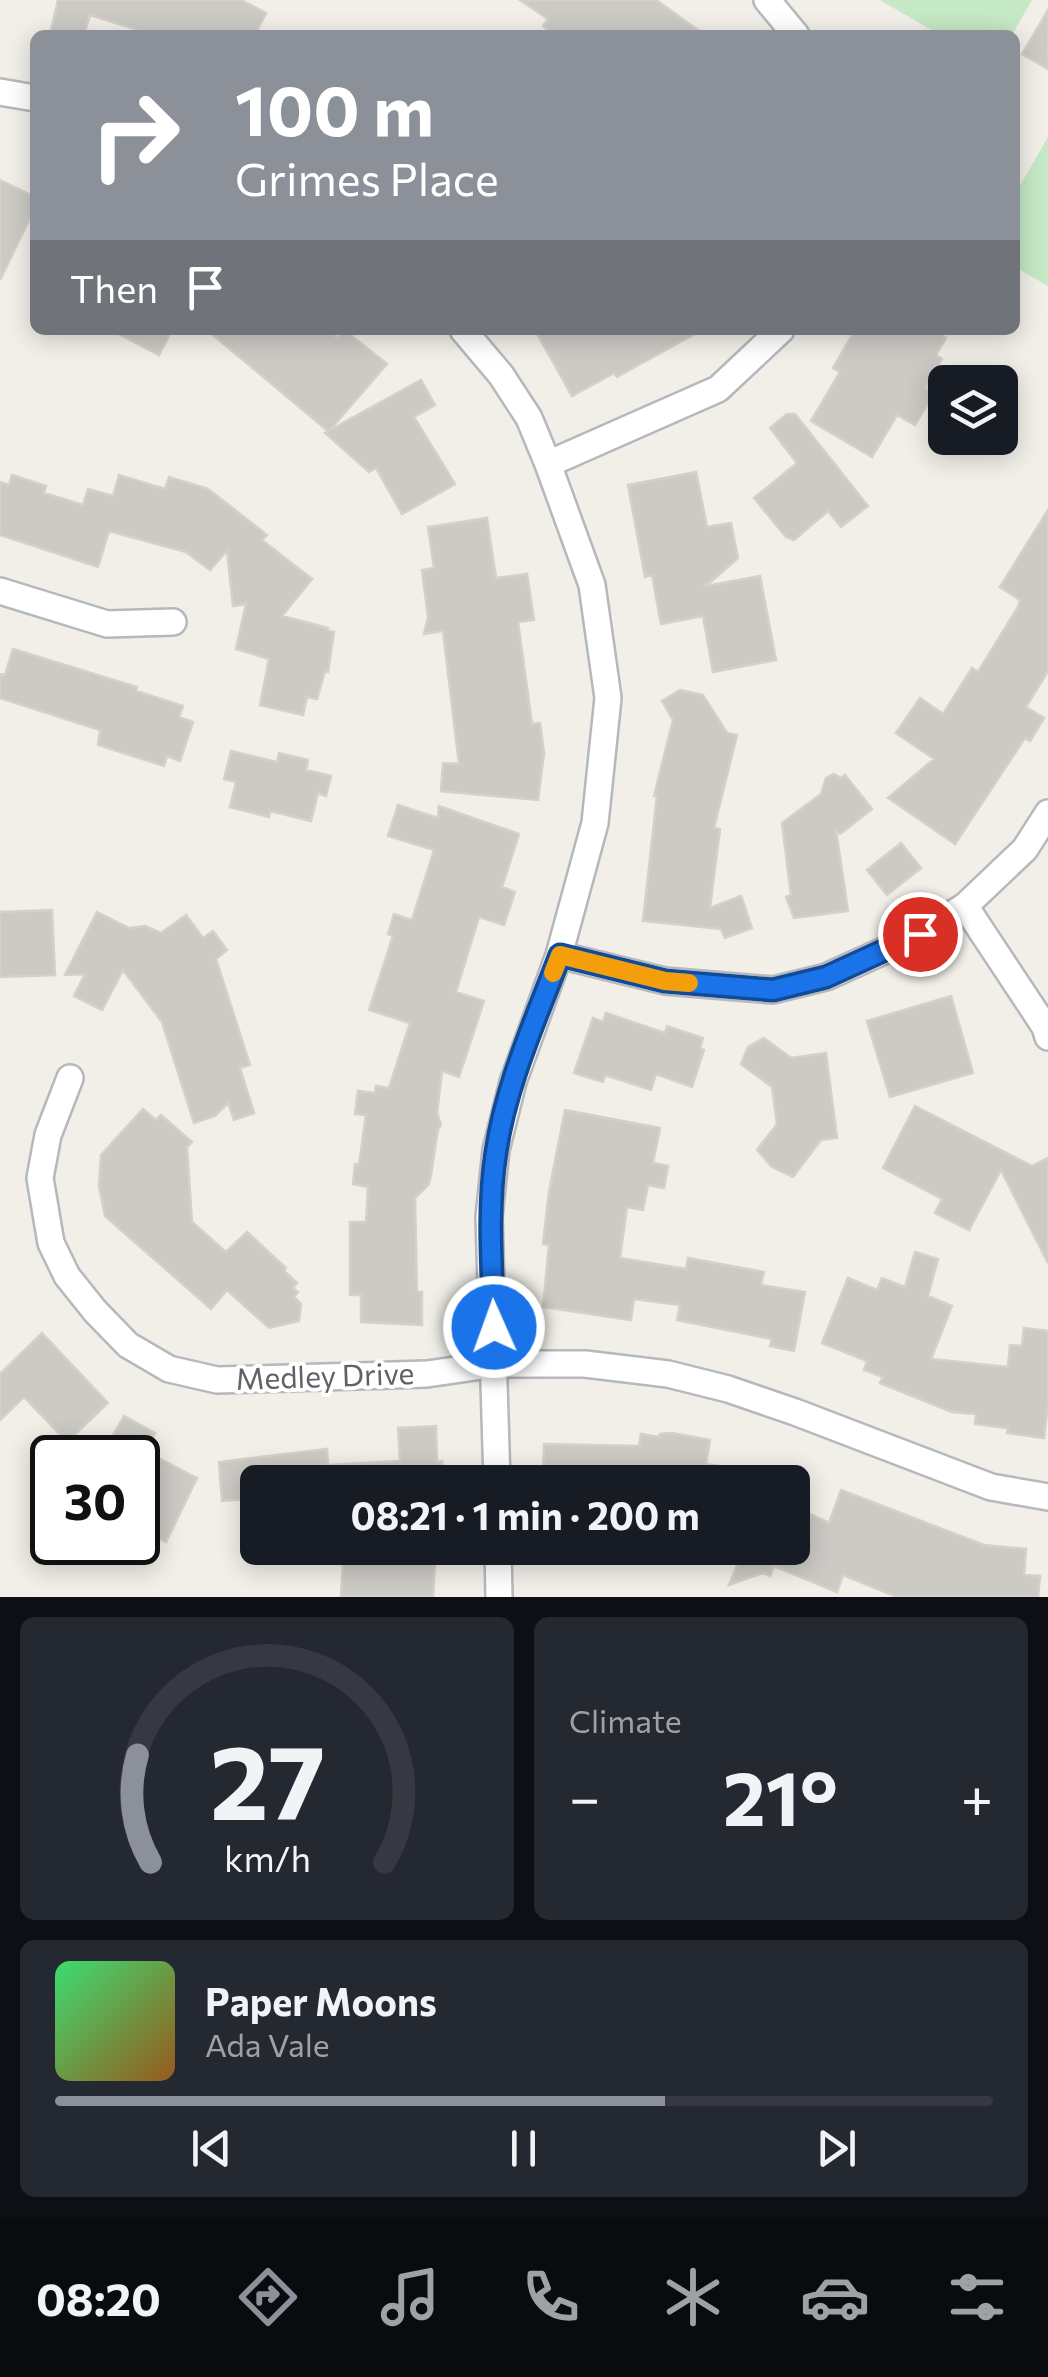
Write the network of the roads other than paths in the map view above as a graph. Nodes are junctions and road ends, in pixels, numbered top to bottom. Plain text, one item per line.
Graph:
1 (767, 0) edge
2 (792, 30) edge
3 (0, 92) edge
4 (30, 97) edge
5 (467, 335) edge
6 (776, 335) edge
7 (548, 464) junction
8 (0, 590) edge
9 (174, 622) dead end
10 (1048, 812) edge
11 (965, 906) junction
12 (560, 955) junction
13 (1048, 1037) edge
14 (70, 1078) dead end
15 (496, 1364) junction
16 (497, 1465) edge
17 (1048, 1497) edge
18 (498, 1565) edge
19 (499, 1597) edge

1 - 2 street
3 - 4 street
5 - 7 street
6 - 7 street
7 - 12 street
8 - 9 street
10 - 11 street
11 - 12 street
11 - 13 street
12 - 15 street
14 - 15 street, Medley Drive
15 - 16 street
15 - 17 street, Medley Drive
18 - 19 street

